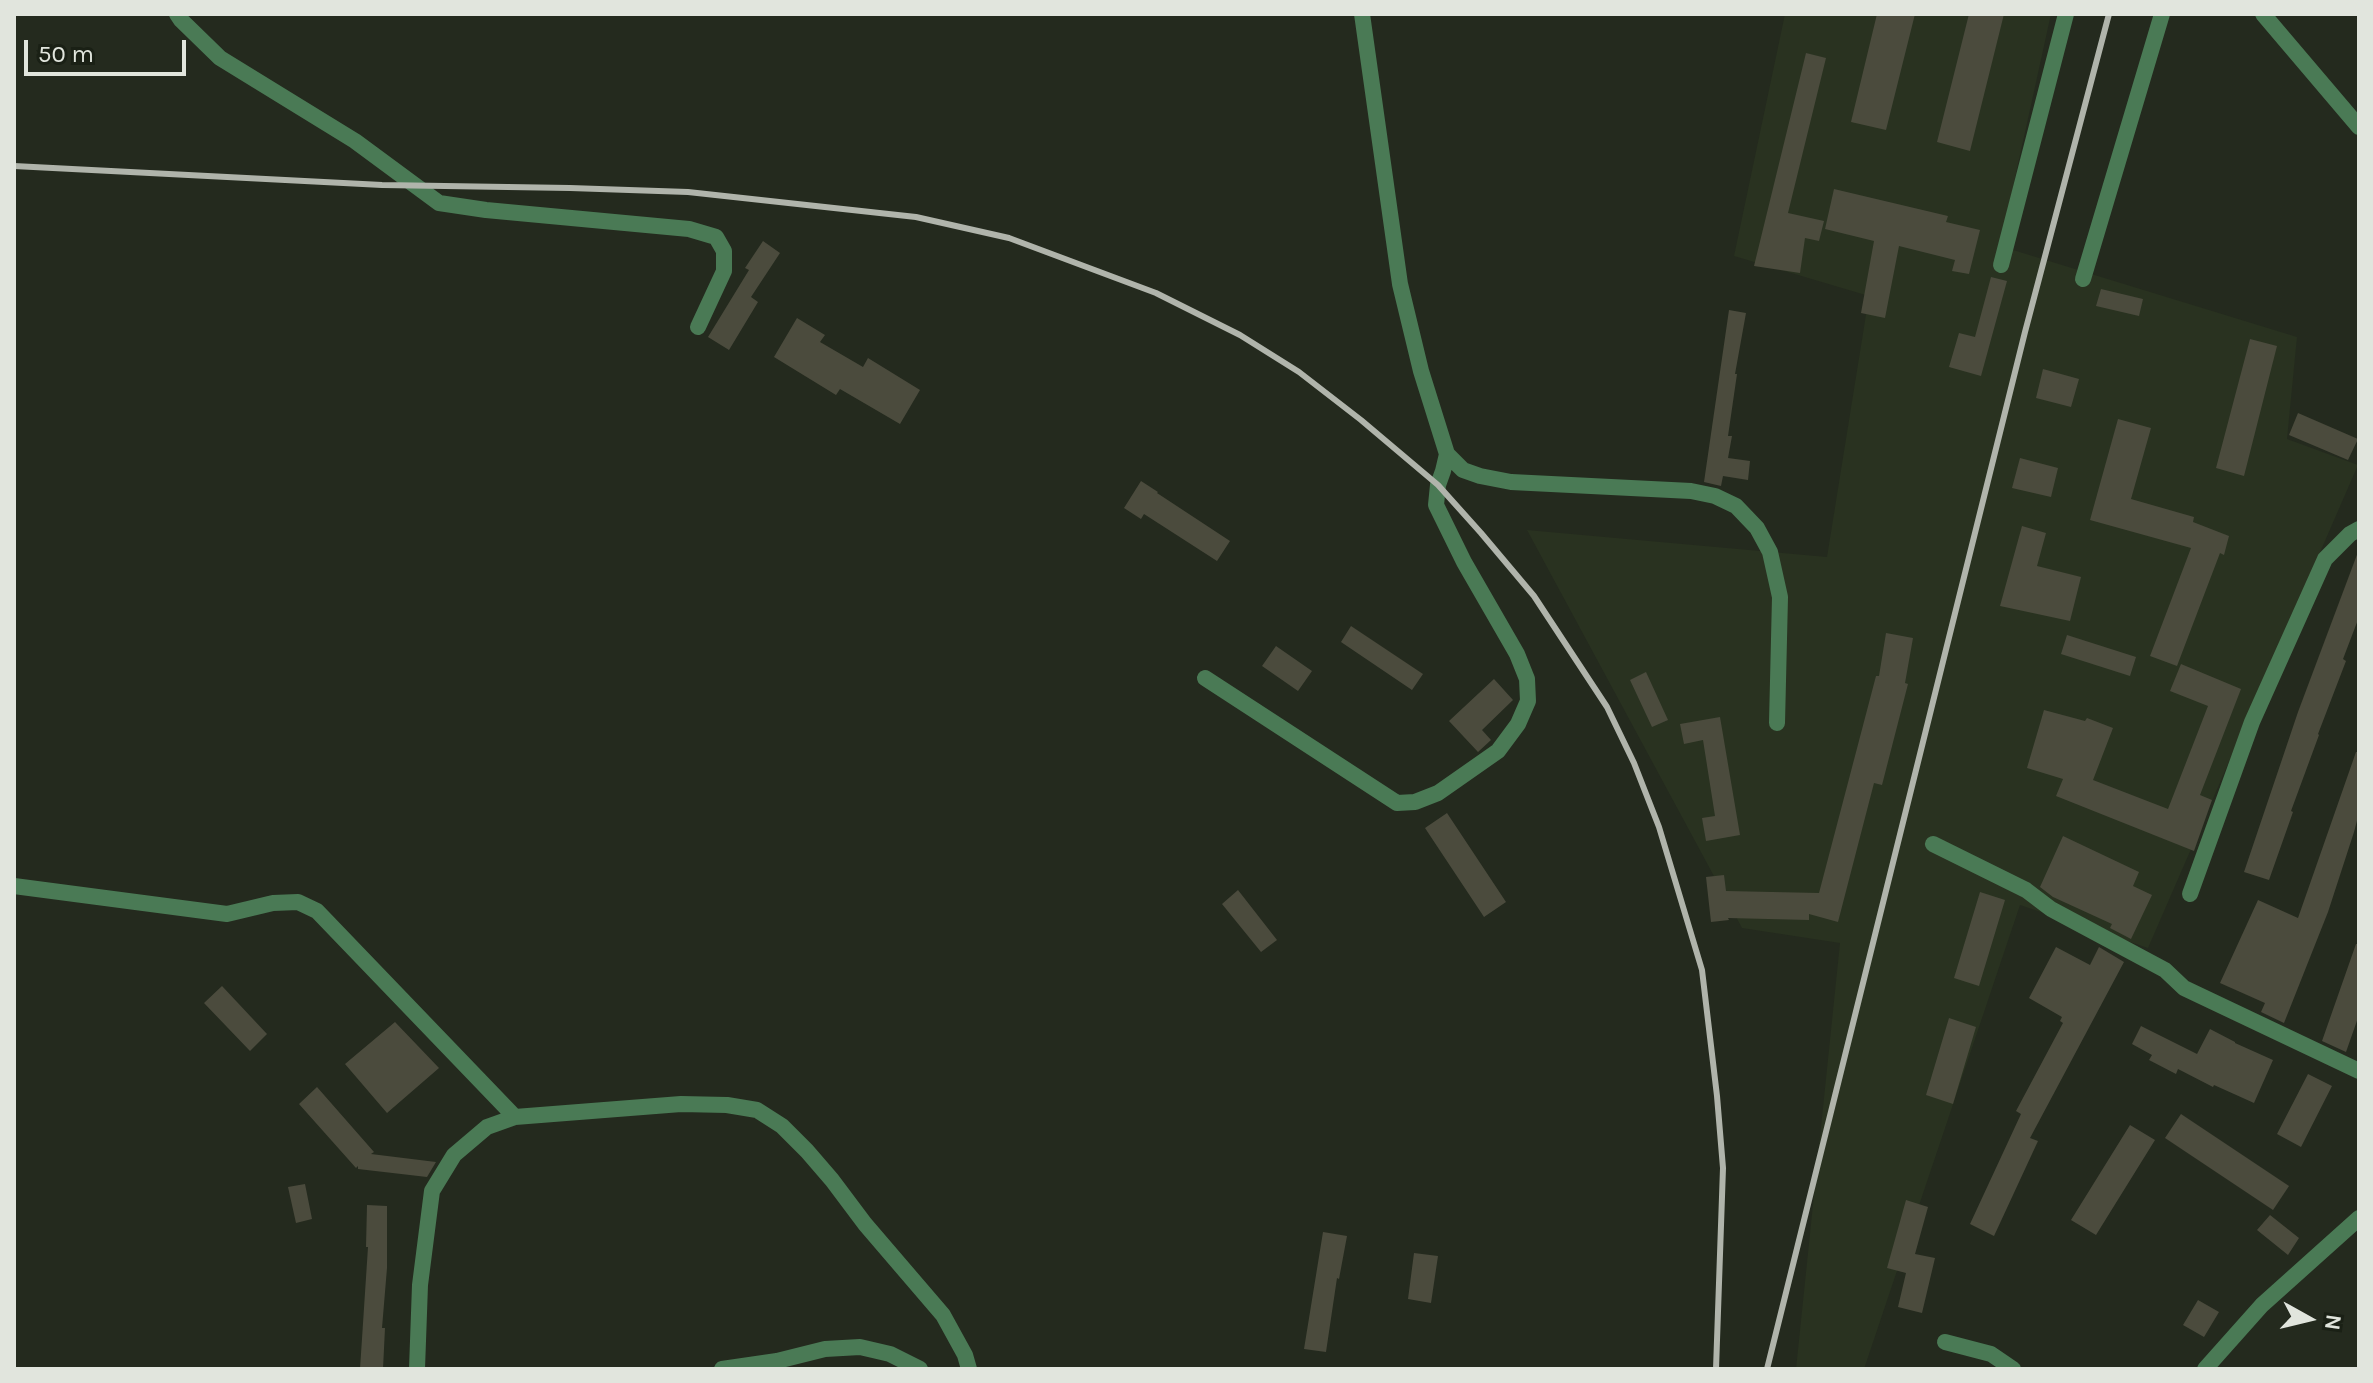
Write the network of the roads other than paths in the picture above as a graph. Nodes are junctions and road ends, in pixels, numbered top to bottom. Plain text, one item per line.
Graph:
1 (177, 14) edge
2 (1362, 14) edge
3 (2066, 14) edge
4 (2162, 14) edge
5 (2263, 14) edge
6 (2359, 127) edge
7 (2001, 265) dead end
8 (2083, 279) dead end
9 (698, 327) dead end
10 (1447, 454) junction
11 (2359, 529) edge
12 (1205, 678) dead end
13 (1777, 723) dead end
14 (1933, 844) dead end
15 (14, 886) edge
16 (2190, 894) dead end
17 (2359, 1071) edge
18 (515, 1117) junction
19 (2359, 1218) edge
20 (1945, 1342) dead end
21 (417, 1369) edge
22 (722, 1369) edge
23 (920, 1369) edge
24 (969, 1369) edge
25 (2013, 1369) edge
26 (2205, 1369) edge

1 - 9 street
2 - 10 street
3 - 7 street
4 - 8 street
5 - 6 street
10 - 12 street
10 - 13 street
11 - 16 street
14 - 17 street
15 - 18 street
18 - 21 street
18 - 24 street
19 - 26 street
20 - 25 street
22 - 23 street

